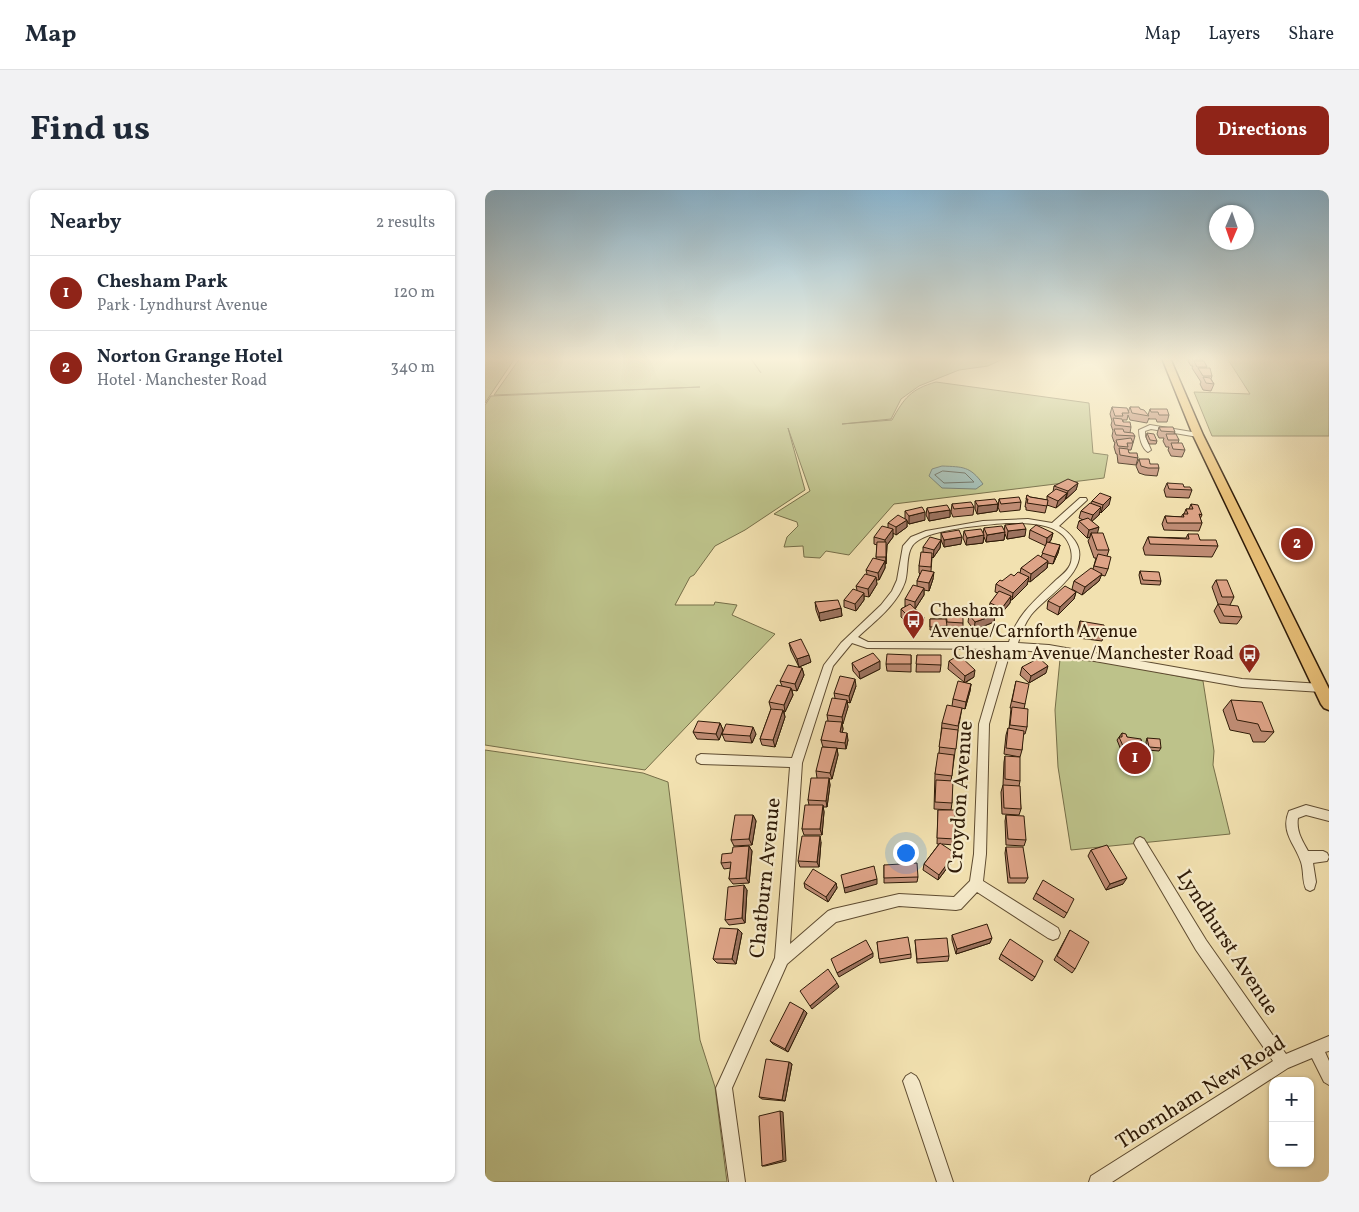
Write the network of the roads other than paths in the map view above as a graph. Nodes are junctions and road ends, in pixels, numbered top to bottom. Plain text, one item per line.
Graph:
1 (1186, 404) edge
2 (1198, 435) junction
3 (1148, 450) dead end
4 (1083, 500) dead end
5 (1054, 526) junction
6 (851, 638) junction
7 (1010, 646) junction
8 (1326, 697) edge
9 (701, 759) dead end
10 (797, 763) junction
11 (1329, 816) edge
12 (1140, 843) dead end
13 (1305, 857) junction
14 (1323, 857) dead end
15 (977, 884) junction
16 (1310, 885) dead end
17 (1053, 933) dead end
18 (782, 959) junction
19 (1323, 1046) edge
20 (1283, 1063) junction
21 (1329, 1077) edge
22 (911, 1081) dead end
23 (737, 1182) edge
24 (945, 1182) edge
25 (1097, 1182) edge

1 - 2 main road
2 - 3 street
2 - 8 main road
4 - 5 street
5 - 6 street, Chatburn Avenue
5 - 7 street, Croydon Avenue
6 - 7 street
6 - 10 street, Chatburn Avenue
7 - 8 street
7 - 15 street, Croydon Avenue
9 - 10 street
10 - 18 street, Chatburn Avenue
11 - 13 street
12 - 20 street, Lyndhurst Avenue
13 - 14 street
13 - 16 street
15 - 17 street
15 - 18 street, Croydon Avenue
18 - 23 street, Chatburn Avenue
19 - 20 street, Thornham New Road
19 - 21 street
20 - 25 street, Thornham New Road
22 - 24 street

